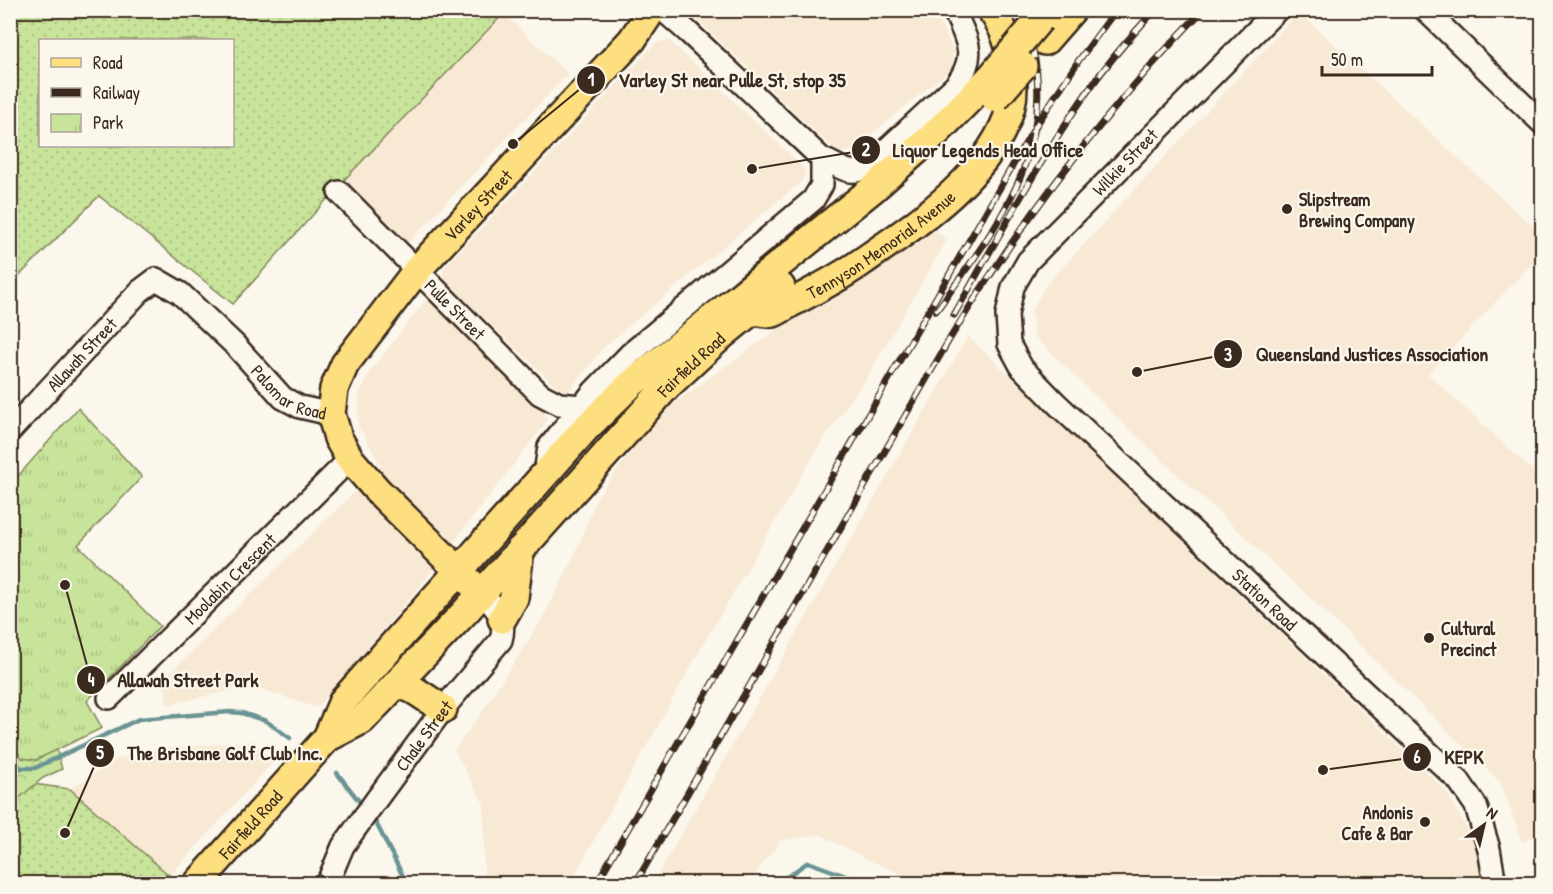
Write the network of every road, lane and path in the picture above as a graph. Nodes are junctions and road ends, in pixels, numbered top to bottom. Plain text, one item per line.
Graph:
1 (652, 10) edge
2 (663, 10) edge
3 (954, 10) edge
4 (991, 10) edge
5 (1072, 10) edge
6 (1276, 10) edge
7 (1425, 10) edge
8 (1044, 23) edge
9 (993, 87) junction
10 (1542, 123) edge
11 (822, 159) junction
12 (339, 192) dead end
13 (417, 270) junction
14 (156, 279) joint
15 (752, 311) junction
16 (1007, 332) joint
17 (582, 406) junction
18 (332, 414) junction
19 (10, 431) edge
20 (350, 459) junction
21 (545, 474) junction
22 (520, 550) junction
23 (460, 572) junction
24 (482, 594) junction
25 (502, 619) junction
26 (397, 683) junction
27 (110, 698) dead end
28 (443, 709) junction
29 (327, 738) junction
30 (197, 884) edge
31 (327, 884) edge
32 (1495, 884) edge

1 - 13 main road, Varley Street
2 - 11 street
3 - 11 street
4 - 15 main road, Tennyson Memorial Avenue
5 - 8 main road, Fairfield Road
6 - 16 street, Wilkie Street
7 - 10 street
8 - 9 main road, Fairfield Road, bridge
9 - 15 main road, Fairfield Road
9 - 21 main road, Fairfield Road
11 - 17 street, Fairfield Road
12 - 13 street, Pulle Street
13 - 17 street, Pulle Street
13 - 18 main road, Varley Street
14 - 18 street, Palomar Road
14 - 19 street, Allawah Street
15 - 22 main road, Fairfield Road
16 - 32 street, Station Road
17 - 21 street, Fairfield Road
18 - 20 main road, Palomar Road
20 - 23 main road, Palomar Road
20 - 27 street, Moolabin Crescent
21 - 23 main road, Fairfield Road
22 - 24 main road, Fairfield Road
22 - 25 main road
23 - 24 main road, Palomar Road
23 - 29 main road, Fairfield Road
24 - 25 street
24 - 26 main road, Fairfield Road
25 - 28 street, Chale Street
26 - 28 main road
26 - 29 main road, Fairfield Road
28 - 31 street, Chale Street
29 - 30 main road, Fairfield Road

